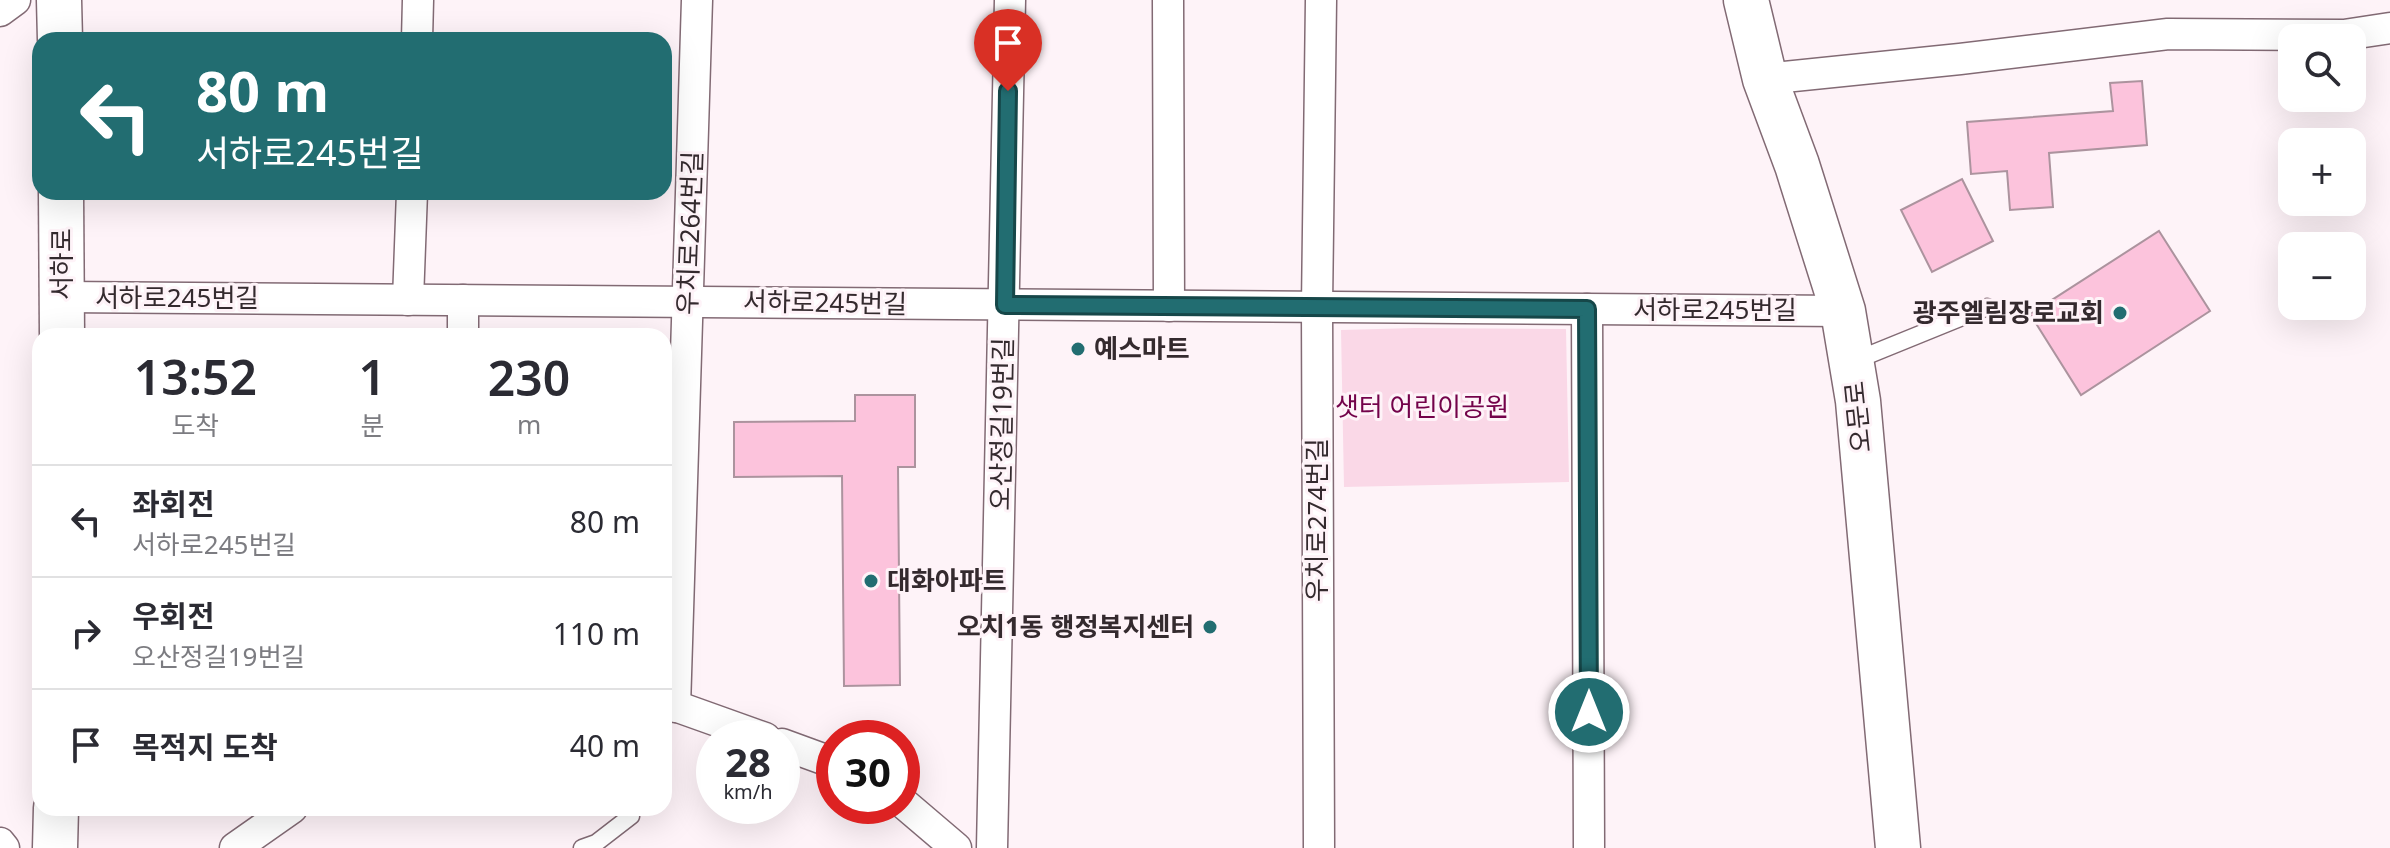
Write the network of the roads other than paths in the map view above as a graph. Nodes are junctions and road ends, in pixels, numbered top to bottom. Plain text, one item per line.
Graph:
1 (15, 0) edge
2 (59, 0) edge
3 (418, 0) edge
4 (697, 0) edge
5 (1010, 0) edge
6 (1168, 0) edge
7 (1321, 0) edge
8 (1746, 0) edge
9 (0, 11) edge
10 (2390, 28) edge
11 (60, 32) edge
12 (417, 32) edge
13 (1765, 79) junction
14 (61, 200) edge
15 (412, 200) edge
16 (408, 300) junction
17 (463, 300) junction
18 (688, 302) junction
19 (1005, 305) junction
20 (1169, 306) junction
21 (1317, 307) junction
22 (1987, 307) dead end
23 (1587, 309) junction
24 (1843, 311) junction
25 (62, 316) edge
26 (463, 328) edge
27 (1852, 362) junction
28 (672, 641) edge
29 (672, 705) edge
30 (714, 720) edge
31 (56, 816) edge
32 (281, 816) edge
33 (631, 816) edge
34 (920, 817) edge
35 (55, 848) edge
36 (235, 848) edge
37 (582, 848) edge
38 (956, 848) edge
39 (992, 848) edge
40 (1319, 848) edge
41 (1589, 848) edge
42 (1898, 848) edge

1 - 9 street
2 - 11 street
3 - 12 street
4 - 18 street, 우치로264번길
5 - 19 street, 오산정길19번길
6 - 20 street
7 - 21 street, 우치로274번길
8 - 13 street, 오문로
10 - 13 street
13 - 24 street, 오문로
14 - 25 street, 서하로
15 - 16 street
16 - 17 street, 서하로245번길
16 - 25 street, 서하로245번길
17 - 18 street, 서하로245번길
17 - 26 street
18 - 19 street, 서하로245번길
18 - 28 street, 우치로264번길
19 - 20 street, 서하로245번길
19 - 39 street, 오산정길19번길
20 - 21 street, 서하로245번길
21 - 23 street, 서하로245번길
21 - 40 street, 우치로274번길
22 - 27 lane
23 - 24 street, 서하로245번길
23 - 41 street
24 - 27 street, 오문로
27 - 42 street, 오문로
29 - 30 street
31 - 35 street
32 - 36 street
33 - 37 lane
34 - 38 street

